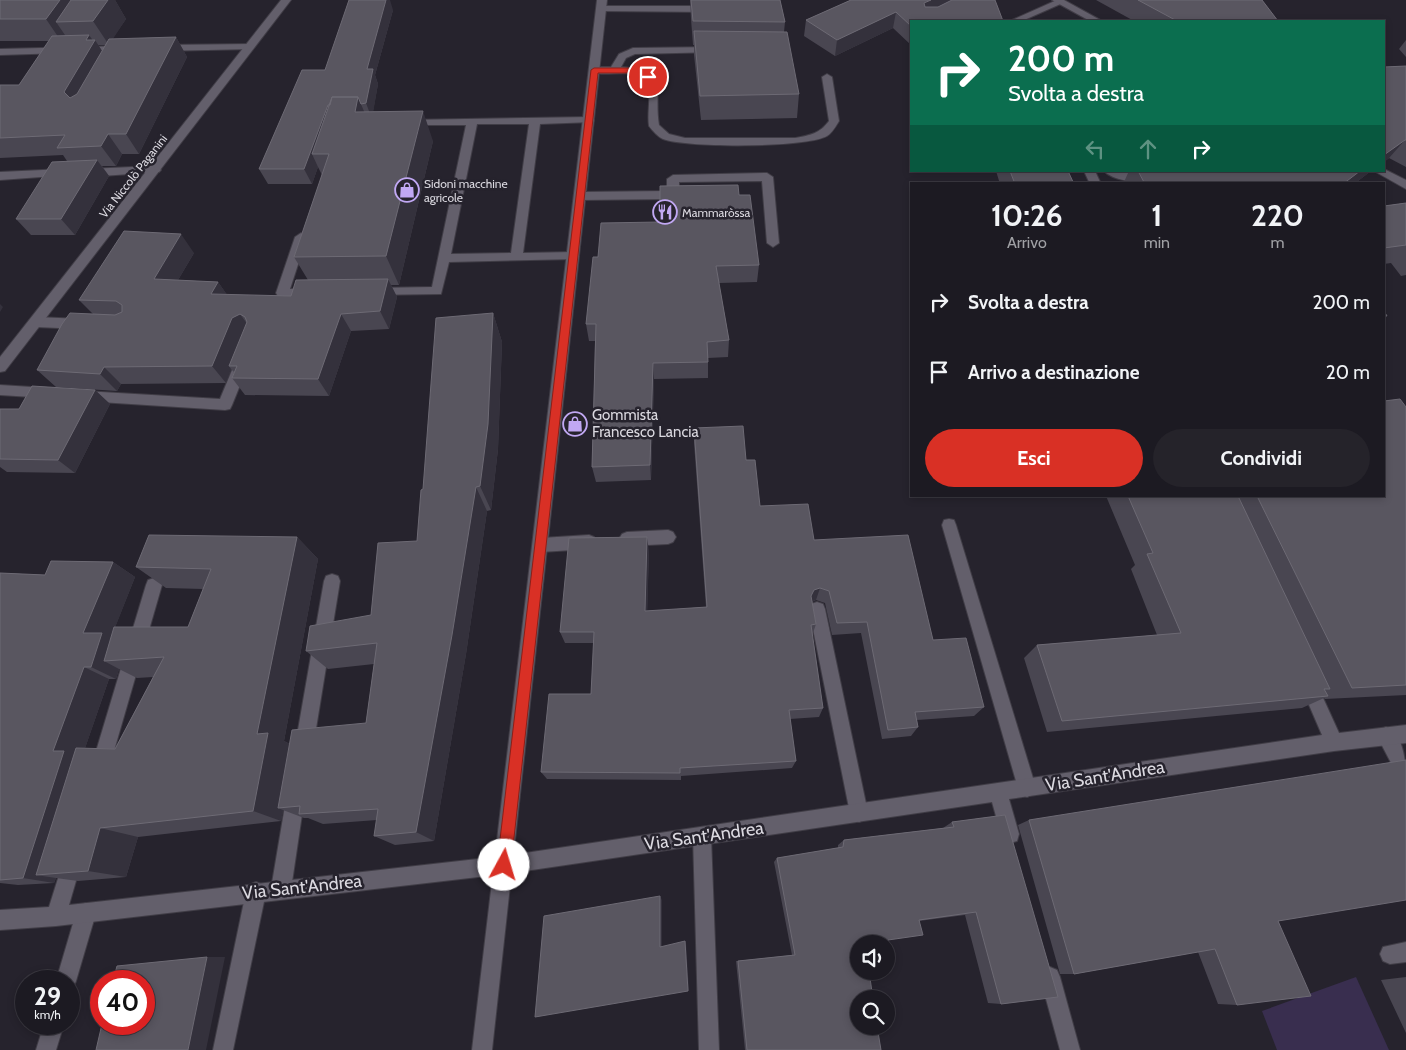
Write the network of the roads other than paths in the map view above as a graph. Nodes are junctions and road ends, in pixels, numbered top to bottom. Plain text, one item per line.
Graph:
1 (286, 0) edge
2 (1058, 1) edge
3 (601, 5) edge
4 (715, 9) edge
5 (1017, 20) edge
6 (1095, 20) edge
7 (250, 46) junction
8 (151, 48) edge
9 (726, 51) edge
10 (0, 52) edge
11 (122, 52) edge
12 (594, 70) junction
13 (614, 70) junction
14 (827, 77) dead end
15 (535, 120) junction
16 (589, 120) junction
17 (472, 121) junction
18 (397, 122) edge
19 (155, 170) junction
20 (1111, 172) edge
21 (1382, 172) edge
22 (0, 176) edge
23 (1157, 176) edge
24 (1406, 185) edge
25 (580, 196) junction
26 (305, 227) edge
27 (773, 243) dead end
28 (573, 256) junction
29 (516, 257) junction
30 (444, 258) junction
31 (321, 292) edge
32 (359, 292) edge
33 (36, 322) junction
34 (92, 324) edge
35 (249, 348) edge
36 (0, 367) edge
37 (0, 390) edge
38 (949, 525) dead end
39 (668, 537) dead end
40 (541, 545) junction
41 (332, 581) dead end
42 (154, 585) edge
43 (818, 609) edge
44 (1302, 672) edge
45 (1406, 734) edge
46 (1386, 736) junction
47 (1334, 742) junction
48 (1406, 774) edge
49 (95, 784) edge
50 (1027, 788) junction
51 (998, 792) junction
52 (859, 813) junction
53 (702, 836) junction
54 (78, 841) edge
55 (1014, 850) edge
56 (504, 865) junction
57 (281, 889) junction
58 (256, 892) junction
59 (86, 913) junction
60 (56, 916) junction
61 (0, 920) edge
62 (1046, 964) edge
63 (69, 970) edge
64 (51, 1035) edge
65 (46, 1050) edge
66 (223, 1050) edge
67 (482, 1050) edge
68 (709, 1050) edge
69 (1070, 1050) edge

1 - 7 street, Via Niccolò Paganini
2 - 5 street
2 - 6 street
3 - 4 street
3 - 12 street
7 - 8 street
7 - 19 street, Via Niccolò Paganini
9 - 13 street
10 - 11 street
12 - 13 street
12 - 16 street
13 - 14 street
15 - 16 street
15 - 17 street
15 - 29 street
16 - 25 street
17 - 18 street
17 - 30 street
19 - 22 street
19 - 33 street, Via Niccolò Paganini
20 - 23 street
21 - 24 street
25 - 27 street
25 - 28 street
26 - 31 street
28 - 29 street
28 - 40 street
29 - 30 street
30 - 32 street
33 - 34 street
33 - 36 street, Via Niccolò Paganini
35 - 37 street
38 - 50 street
39 - 40 street
40 - 56 street
41 - 57 street
42 - 49 street
43 - 52 street
44 - 47 street
45 - 46 street, Via Sant'Andrea
46 - 47 street, Via Sant'Andrea
46 - 48 street
47 - 50 street, Via Sant'Andrea
50 - 51 street, Via Sant'Andrea
51 - 52 street, Via Sant'Andrea
51 - 55 street
52 - 53 street, Via Sant'Andrea
53 - 56 street, Via Sant'Andrea
53 - 68 street
54 - 60 street
56 - 57 street, Via Sant'Andrea
56 - 67 street
57 - 58 street, Via Sant'Andrea
58 - 59 street, Via Sant'Andrea
58 - 66 street
59 - 60 street, Via Sant'Andrea
59 - 63 street
60 - 61 street, Via Sant'Andrea
62 - 69 street
64 - 65 street

